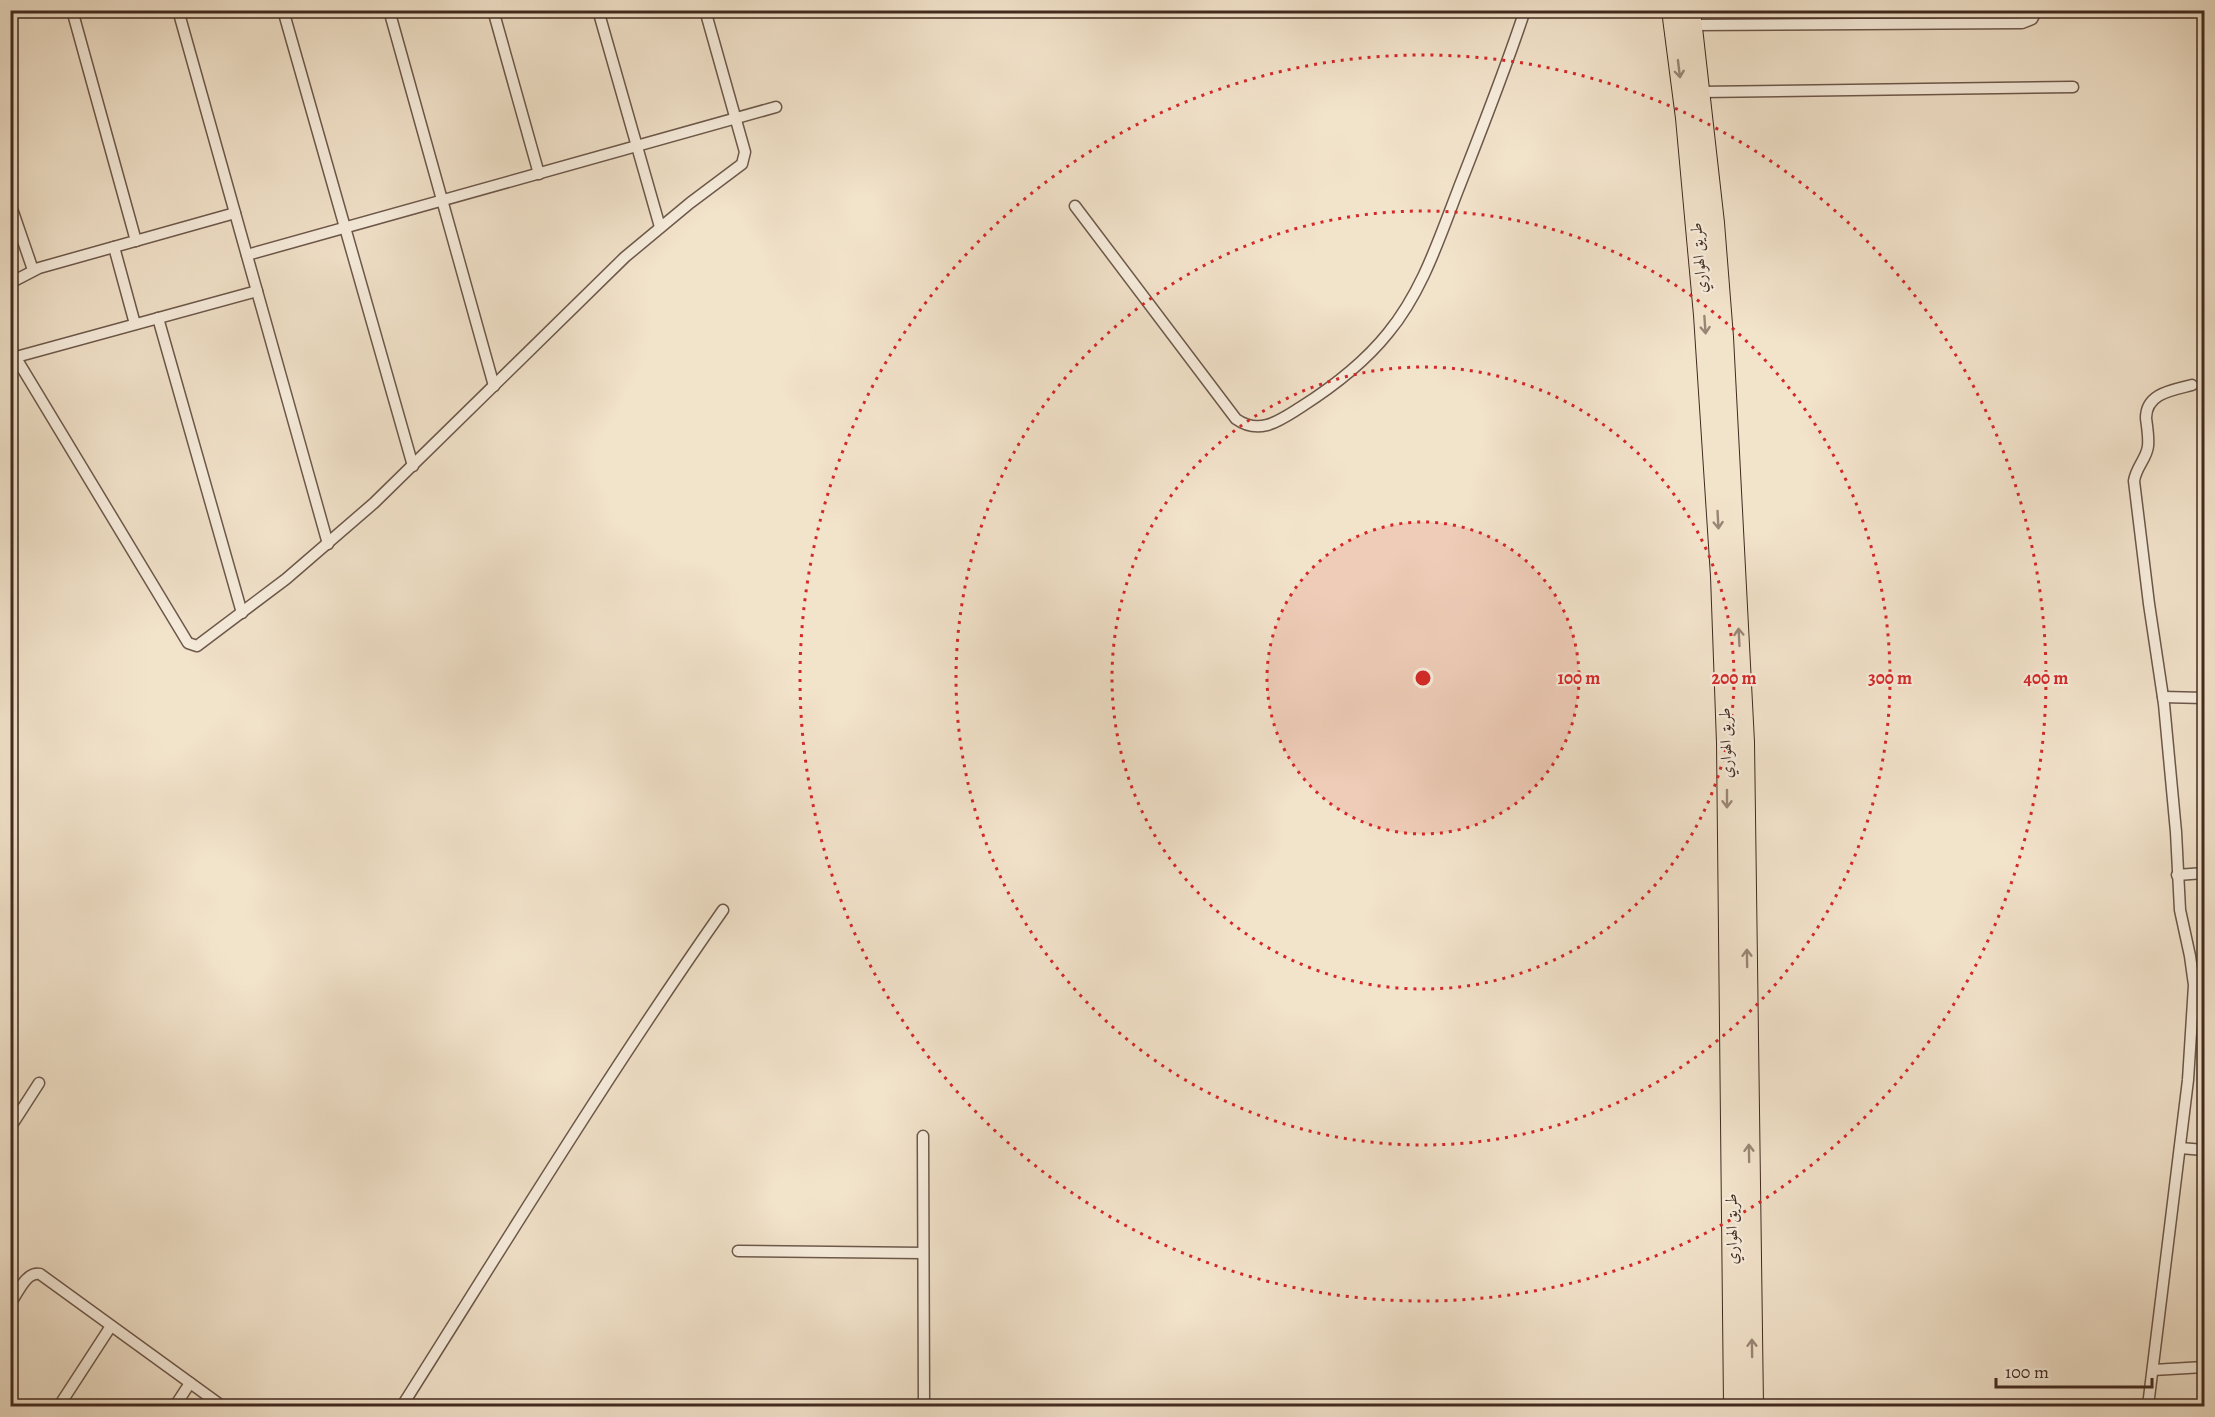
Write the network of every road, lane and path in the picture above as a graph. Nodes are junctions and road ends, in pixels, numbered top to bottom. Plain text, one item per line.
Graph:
1 (72, 10) edge
2 (178, 10) edge
3 (284, 10) edge
4 (389, 10) edge
5 (493, 10) edge
6 (598, 10) edge
7 (705, 10) edge
8 (1526, 10) edge
9 (1672, 10) edge
10 (2037, 10) edge
11 (1691, 18) edge
12 (2073, 87) dead end
13 (1700, 92) junction
14 (776, 107) dead end
15 (735, 119) junction
16 (637, 146) junction
17 (539, 174) junction
18 (442, 201) junction
19 (10, 204) edge
20 (1075, 206) dead end
21 (235, 213) junction
22 (660, 227) junction
23 (345, 228) junction
24 (136, 241) junction
25 (114, 247) junction
26 (247, 255) junction
27 (33, 270) junction
28 (10, 283) edge
29 (257, 291) junction
30 (158, 318) junction
31 (135, 324) junction
32 (13, 353) edge
33 (2192, 385) dead end
34 (494, 386) junction
35 (412, 466) junction
36 (328, 544) junction
37 (242, 613) junction
38 (2163, 698) junction
39 (2205, 698) edge
40 (1736, 742) junction
41 (2205, 873) edge
42 (2177, 875) junction
43 (723, 910) dead end
44 (39, 1083) dead end
45 (10, 1128) edge
46 (923, 1136) dead end
47 (2180, 1148) junction
48 (2205, 1150) edge
49 (738, 1251) dead end
50 (923, 1253) junction
51 (10, 1304) edge
52 (111, 1326) junction
53 (2205, 1367) edge
54 (2152, 1370) junction
55 (190, 1383) junction
56 (59, 1407) edge
57 (175, 1407) edge
58 (222, 1407) edge
59 (402, 1407) edge
60 (924, 1407) edge
61 (1734, 1407) edge
62 (1753, 1407) edge
63 (2148, 1407) edge

1 - 24 street
2 - 21 street
3 - 23 street
4 - 18 street
5 - 17 street
6 - 16 street
7 - 15 street
8 - 20 street
9 -> 40 highway, طريق الهواري
10 - 11 street
11 - 13 highway, طريق الهواري
12 - 13 street
40 -> 13 highway, طريق الهواري
14 - 15 street
15 - 16 street
15 - 22 street
16 - 17 street
16 - 22 street
17 - 18 street
18 - 23 street
18 - 34 street
19 - 27 street
21 - 24 street
21 - 26 street
22 - 34 street
23 - 26 street
23 - 35 street
24 - 25 street
25 - 27 street
25 - 31 street
26 - 29 street
27 - 28 street
29 - 30 street
29 - 36 street
30 - 31 street
30 - 37 street
31 - 32 street
32 - 37 street
33 - 38 street
34 - 35 street
35 - 36 street
36 - 37 street
38 - 39 street
38 - 42 street
40 -> 61 highway, طريق الهواري
62 -> 40 highway, طريق الهواري
41 - 42 street
42 - 47 street
43 - 59 street
44 - 45 street
46 - 50 street
47 - 48 street
47 - 54 street
49 - 50 street
50 - 60 street
51 - 52 street
52 - 55 street
52 - 56 street
53 - 54 street
54 - 63 street
55 - 57 street
55 - 58 street

